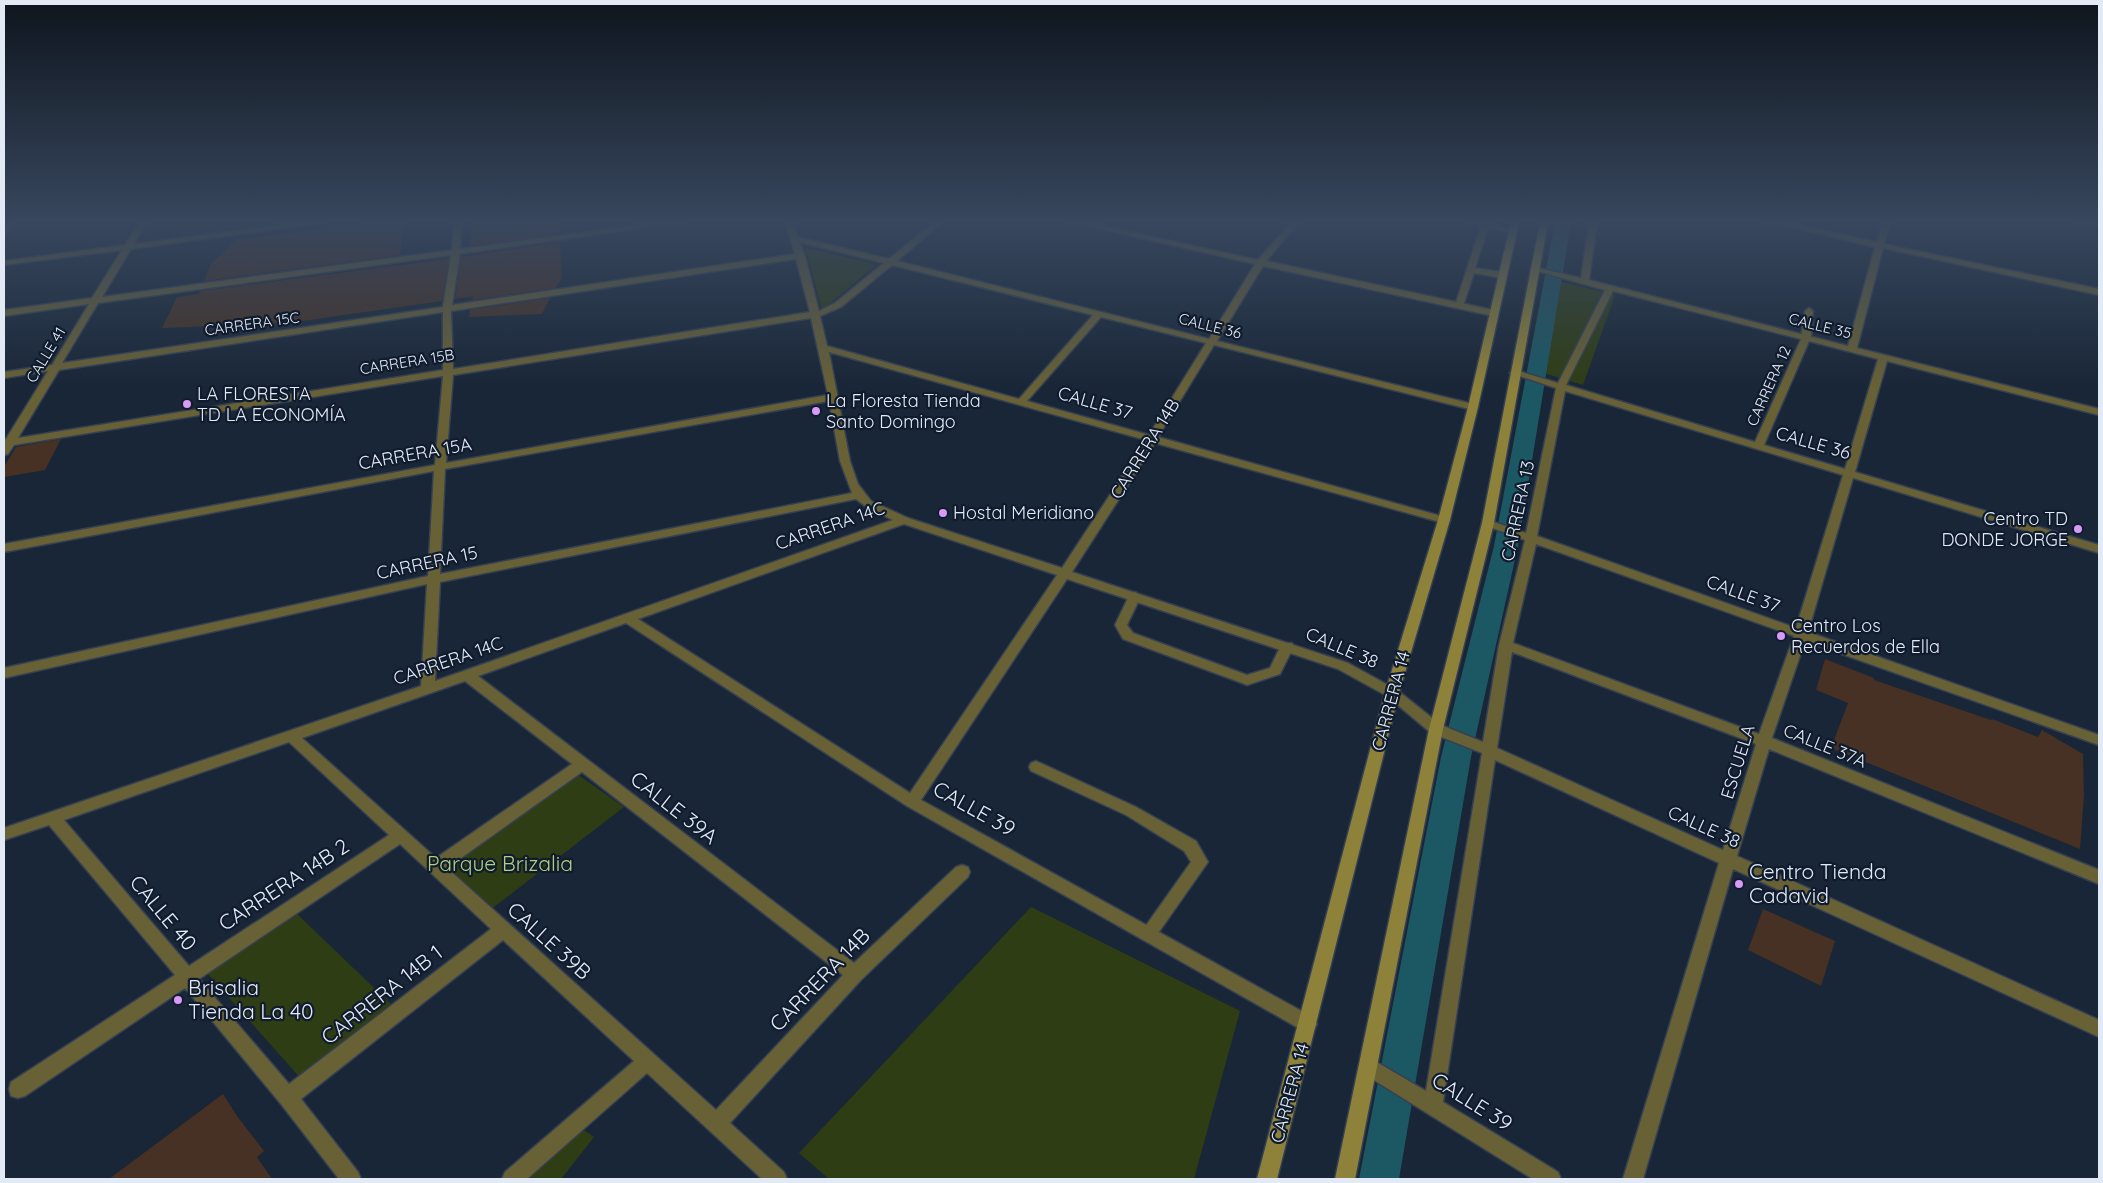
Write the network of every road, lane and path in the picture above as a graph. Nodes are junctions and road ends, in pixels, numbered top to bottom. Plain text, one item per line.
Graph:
1 (110, 277) edge
2 (267, 277) edge
3 (452, 277) edge
4 (659, 277) edge
5 (806, 277) edge
6 (873, 277) edge
7 (953, 277) edge
8 (1251, 277) edge
9 (1326, 277) edge
10 (1469, 277) edge
11 (1501, 277) edge
12 (1533, 277) edge
13 (1567, 277) edge
14 (1586, 277) edge
15 (1871, 277) edge
16 (2030, 277) edge
17 (1585, 282) junction
18 (1610, 288) junction
19 (2099, 292) edge
20 (96, 300) junction
21 (1459, 306) junction
22 (447, 309) junction
23 (1809, 311) dead end
24 (4, 313) edge
25 (1493, 313) junction
26 (1099, 314) junction
27 (815, 315) junction
28 (1806, 338) junction
29 (1212, 342) junction
30 (822, 347) junction
31 (1852, 350) junction
32 (1883, 358) junction
33 (55, 367) junction
34 (448, 371) junction
35 (1515, 373) junction
36 (4, 375) edge
37 (1559, 386) junction
38 (834, 397) junction
39 (1021, 402) junction
40 (1473, 408) junction
41 (2099, 412) edge
42 (1152, 439) junction
43 (7, 442) edge
44 (1759, 445) junction
45 (4, 452) edge
46 (440, 467) junction
47 (1849, 472) junction
48 (859, 495) junction
49 (904, 520) junction
50 (1444, 520) junction
51 (1488, 523) junction
52 (1529, 538) junction
53 (4, 548) edge
54 (2099, 549) edge
55 (1065, 573) junction
56 (434, 579) junction
57 (1134, 596) junction
58 (627, 618) junction
59 (1800, 634) junction
60 (1506, 645) junction
61 (1287, 646) junction
62 (4, 673) edge
63 (467, 675) junction
64 (428, 689) junction
65 (1392, 693) junction
66 (1436, 729) junction
67 (290, 736) junction
68 (2099, 740) edge
69 (1764, 741) junction
70 (1486, 750) junction
71 (582, 764) junction
72 (1036, 767) dead end
73 (912, 802) junction
74 (52, 817) junction
75 (4, 834) edge
76 (400, 836) junction
77 (1728, 860) junction
78 (435, 868) junction
79 (962, 872) dead end
80 (2099, 878) edge
81 (503, 930) junction
82 (1148, 934) junction
83 (855, 974) junction
84 (187, 976) junction
85 (1308, 1024) junction
86 (2099, 1029) edge
87 (647, 1061) junction
88 (1376, 1071) junction
89 (18, 1089) dead end
90 (288, 1096) junction
91 (1431, 1104) junction
92 (716, 1124) junction
93 (352, 1179) edge
94 (512, 1179) edge
95 (777, 1179) edge
96 (1267, 1179) edge
97 (1345, 1179) edge
98 (1551, 1179) edge
99 (1633, 1179) edge

1 - 20 street, CALLE 41
2 - 20 street
3 - 22 street
4 - 22 street, CARRERA 15C
5 - 27 street
6 - 27 street
7 - 26 street, CALLE 36
8 - 29 street, CARRERA 14B
9 - 21 street
10 - 21 street
11 - 25 main road, CARRERA 14
12 - 35 main road
13 - 17 street, CALLE 35
14 - 17 street
15 - 31 street
16 - 19 street
17 - 18 street, CALLE 35
18 - 28 street, CALLE 35
18 - 37 street, CARRERA 13
20 - 24 street
20 - 33 street, CALLE 41
21 - 25 street
22 - 33 street, CARRERA 15C
22 - 34 street
23 - 28 street, CARRERA 12
25 - 40 main road, CARRERA 14
26 - 29 street, CALLE 36
26 - 39 street
27 - 30 street
27 - 34 street, CARRERA 15B
28 - 31 street, CALLE 35
28 - 44 street, CARRERA 12
29 - 40 street, CALLE 36
29 - 42 street, CARRERA 14B
30 - 38 street
30 - 39 street, CALLE 37
31 - 32 street, CALLE 35
32 - 41 street, CALLE 35
32 - 47 street, ESCUELA
33 - 36 street, CARRERA 15C
33 - 43 street, CALLE 41
34 - 43 street, CARRERA 15B
34 - 46 street
35 - 37 street, CALLE 36
35 - 51 main road
37 - 44 street, CALLE 36
37 - 52 street, CARRERA 13
38 - 46 street, CARRERA 15A
38 - 48 street
39 - 42 street, CALLE 37
40 - 50 main road, CARRERA 14
42 - 50 street, CALLE 37
42 - 55 street, CARRERA 14B
43 - 45 street, CALLE 41
44 - 47 street, CALLE 36
46 - 53 street, CARRERA 15A
46 - 56 street
47 - 54 street, CALLE 36
47 - 59 street, ESCUELA
48 - 49 street, CALLE 38
48 - 56 street, CARRERA 15
49 - 55 street, CALLE 38
49 - 58 street, CARRERA 14C
50 - 65 main road, CARRERA 14
51 - 52 street, CALLE 37
51 - 66 main road
52 - 59 street, CALLE 37
52 - 60 street, CARRERA 13
55 - 57 street, CALLE 38
55 - 73 street, CARRERA 14B
56 - 62 street, CARRERA 15
56 - 64 street
57 - 61 street, CALLE 38
57 - 61 street
58 - 63 street, CARRERA 14C
58 - 73 street, CALLE 39
59 - 68 street, CALLE 37
59 - 69 street, ESCUELA
60 - 69 street, CALLE 37A
60 - 70 street, CARRERA 13
61 - 65 street, CALLE 38
63 - 64 street, CARRERA 14C
63 - 71 street, CALLE 39A
64 - 67 street, CARRERA 14C
65 - 66 street, CALLE 38
65 - 85 main road, CARRERA 14
66 - 70 street, CALLE 38
66 - 88 main road
67 - 74 street, CARRERA 14C
67 - 76 street, CALLE 39B
69 - 77 street, ESCUELA
69 - 80 street, CALLE 37A
70 - 77 street, CALLE 38
70 - 91 street, CARRERA 13
71 - 78 street
71 - 83 street, CALLE 39A
72 - 82 street
73 - 82 street, CALLE 39
74 - 75 street, CARRERA 14C
74 - 84 street, CALLE 40
76 - 78 street, CALLE 39B
76 - 84 street, CARRERA 14B 2
77 - 86 street, CALLE 38
77 - 99 street, ESCUELA
78 - 81 street, CALLE 39B
79 - 83 street, CARRERA 14B
81 - 87 street, CALLE 39B
81 - 90 street, CARRERA 14B 1
82 - 85 street, CALLE 39
83 - 92 street, CARRERA 14B
84 - 89 street, CARRERA 14B 2
84 - 90 street, CALLE 40
85 - 96 main road, CARRERA 14
87 - 92 street, CALLE 39B
87 - 94 street
88 - 91 street, CALLE 39
88 - 97 main road
90 - 93 street, CALLE 40
91 - 98 street, CALLE 39
92 - 95 street, CALLE 39B

